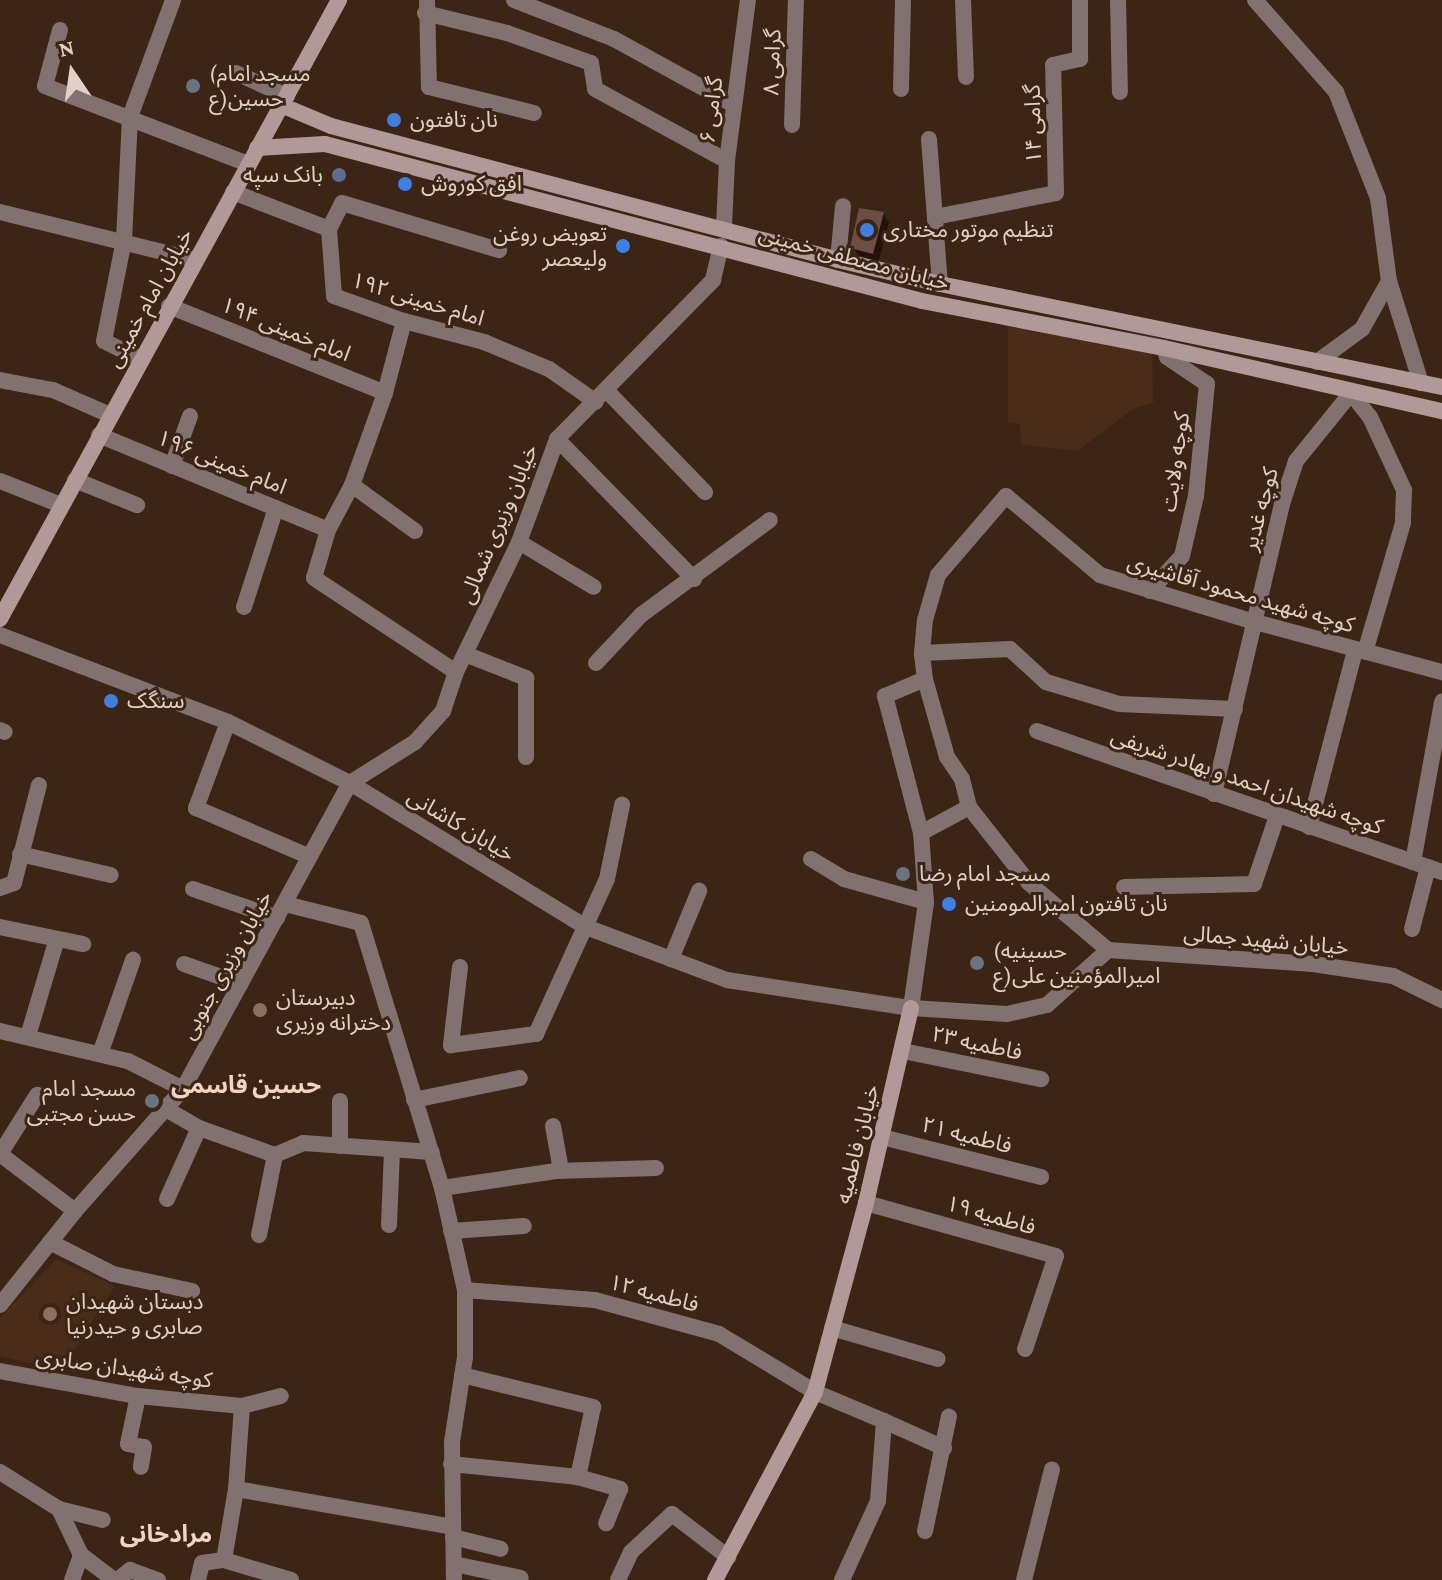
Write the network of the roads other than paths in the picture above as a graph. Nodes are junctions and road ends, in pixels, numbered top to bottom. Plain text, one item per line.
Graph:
1 (173, 0) edge
2 (339, 0) edge
3 (514, 0) edge
4 (748, 0) edge
5 (796, 0) edge
6 (903, 0) edge
7 (963, 0) edge
8 (1080, 0) edge
9 (1118, 0) edge
10 (1255, 0) edge
11 (426, 6) edge
12 (60, 30) dead end
13 (236, 73) dead end
14 (966, 77) dead end
15 (901, 89) dead end
16 (1120, 92) dead end
17 (284, 100) junction
18 (734, 105) junction
19 (534, 113) dead end
20 (130, 117) junction
21 (792, 125) dead end
22 (331, 126) junction
23 (929, 139) dead end
24 (325, 144) junction
25 (257, 148) junction
26 (727, 161) junction
27 (248, 164) junction
28 (233, 192) junction
29 (843, 206) dead end
30 (0, 212) edge
31 (935, 217) junction
32 (724, 227) junction
33 (329, 229) junction
34 (124, 240) junction
35 (721, 246) junction
36 (499, 250) dead end
37 (195, 260) junction
38 (838, 260) junction
39 (1389, 281) junction
40 (940, 284) junction
41 (169, 306) junction
42 (404, 321) junction
43 (1164, 348) junction
44 (140, 359) junction
45 (1317, 362) junction
46 (0, 380) edge
47 (1421, 383) junction
48 (1442, 387) edge
49 (385, 393) junction
50 (1351, 393) junction
51 (602, 396) junction
52 (1442, 411) edge
53 (110, 415) junction
54 (190, 416) dead end
55 (99, 435) junction
56 (557, 439) junction
57 (172, 466) junction
58 (75, 480) junction
59 (0, 481) edge
60 (352, 485) junction
61 (705, 492) dead end
62 (61, 505) junction
63 (137, 505) dead end
64 (276, 508) junction
65 (770, 520) dead end
66 (328, 530) junction
67 (415, 531) dead end
68 (519, 542) junction
69 (694, 579) junction
70 (594, 587) dead end
71 (1150, 591) junction
72 (244, 607) dead end
73 (2, 608) edge
74 (1255, 622) junction
75 (0, 635) edge
76 (1360, 651) junction
77 (922, 653) junction
78 (465, 654) junction
79 (596, 663) dead end
80 (456, 672) junction
81 (1442, 672) edge
82 (925, 679) junction
83 (1442, 702) edge
84 (1235, 709) junction
85 (228, 722) junction
86 (1037, 731) dead end
87 (526, 757) dead end
88 (350, 783) junction
89 (39, 785) dead end
90 (1214, 794) junction
91 (622, 805) dead end
92 (969, 807) junction
93 (1277, 816) junction
94 (1309, 827) junction
95 (921, 833) junction
96 (20, 854) junction
97 (308, 856) junction
98 (811, 859) dead end
99 (1427, 867) edge
100 (111, 875) dead end
101 (1124, 887) dead end
102 (0, 888) edge
103 (193, 889) dead end
104 (699, 891) dead end
105 (926, 902) junction
106 (281, 911) junction
107 (0, 927) edge
108 (586, 927) junction
109 (1412, 929) dead end
110 (57, 939) junction
111 (83, 944) dead end
112 (1108, 950) junction
113 (671, 959) junction
114 (133, 960) dead end
115 (184, 964) dead end
116 (460, 967) dead end
117 (241, 984) junction
118 (1442, 1000) edge
119 (911, 1008) junction
120 (0, 1031) edge
121 (28, 1036) junction
122 (903, 1051) junction
123 (100, 1054) junction
124 (520, 1078) dead end
125 (1041, 1079) dead end
126 (183, 1089) junction
127 (37, 1095) dead end
128 (414, 1100) junction
129 (340, 1101) dead end
130 (166, 1109) junction
131 (553, 1126) dead end
132 (199, 1128) junction
133 (882, 1137) junction
134 (340, 1146) junction
135 (392, 1151) junction
136 (432, 1152) junction
137 (0, 1154) edge
138 (275, 1155) junction
139 (656, 1168) dead end
140 (561, 1170) junction
141 (1041, 1177) dead end
142 (442, 1188) junction
143 (167, 1199) dead end
144 (866, 1203) junction
145 (75, 1211) junction
146 (389, 1225) dead end
147 (524, 1226) dead end
148 (451, 1231) junction
149 (259, 1235) dead end
150 (50, 1242) junction
151 (465, 1290) junction
152 (192, 1291) dead end
153 (0, 1305) edge
154 (832, 1328) junction
155 (1025, 1349) dead end
156 (938, 1359) dead end
157 (0, 1371) edge
158 (462, 1375) junction
159 (815, 1392) junction
160 (138, 1396) junction
161 (281, 1396) dead end
162 (242, 1406) junction
163 (949, 1416) dead end
164 (884, 1421) junction
165 (944, 1448) junction
166 (451, 1464) junction
167 (141, 1467) dead end
168 (1052, 1469) dead end
169 (0, 1472) edge
170 (578, 1477) junction
171 (236, 1489) junction
172 (59, 1509) junction
173 (103, 1520) dead end
174 (606, 1523) dead end
175 (925, 1531) dead end
176 (453, 1532) junction
177 (501, 1549) dead end
178 (81, 1555) junction
179 (728, 1557) junction
180 (224, 1560) junction
181 (454, 1572) edge
182 (521, 1578) dead end
183 (72, 1580) edge
184 (116, 1580) edge
185 (158, 1580) edge
186 (198, 1580) edge
187 (291, 1580) edge
188 (618, 1580) edge
189 (715, 1580) edge
190 (842, 1580) edge
191 (1024, 1580) edge

1 - 20 street
2 - 17 main road, خیابان امام خمینی
3 - 18 street
4 - 18 street, گرامی ۶
5 - 21 street, گرامی ۸
6 - 15 street
7 - 14 street
8 - 31 street, گرامی ۱۴
9 - 16 street
10 - 39 street
11 - 19 street
11 - 26 street
12 - 20 street
13 - 17 street
17 - 22 main road, خیابان مصطفی خمینی
17 - 25 main road, خیابان امام خمینی
18 - 26 street, گرامی ۶
20 - 27 street
20 - 34 street
22 - 24 main road
22 - 32 main road, خیابان مصطفی خمینی
23 - 31 street
24 - 25 main road, خیابان مصطفی خمینی
24 - 35 main road, خیابان مصطفی خمینی
25 - 27 main road, خیابان امام خمینی
26 - 32 street, گرامی ۶
27 - 28 main road, خیابان امام خمینی
28 - 33 street
28 - 37 main road, خیابان امام خمینی
29 - 38 street
30 - 34 street
31 - 40 street
32 - 35 main road
32 - 38 main road, خیابان مصطفی خمینی
33 - 36 street
33 - 42 street, امام خمینی ۱۹۲
34 - 37 street
34 - 44 street
35 - 43 main road, خیابان مصطفی خمینی
35 - 51 street, خیابان وزیری شمالی
37 - 41 main road, خیابان امام خمینی
38 - 40 main road, خیابان مصطفی خمینی
39 - 45 street
39 - 47 street
40 - 45 main road, خیابان مصطفی خمینی
41 - 44 main road, خیابان امام خمینی
41 - 49 street, امام خمینی ۱۹۴
42 - 49 street
42 - 51 street, امام خمینی ۱۹۲
43 - 50 main road, خیابان مصطفی خمینی
43 - 71 street, کوچه ولایت
44 - 53 main road, خیابان امام خمینی
45 - 47 main road, خیابان مصطفی خمینی
46 - 53 street
47 - 48 main road, خیابان مصطفی خمینی
49 - 60 street
50 - 52 main road, خیابان مصطفی خمینی
50 - 74 street, کوچه غدیر
50 - 76 street
51 - 56 street, خیابان وزیری شمالی
51 - 61 street, امام خمینی ۱۹۲
53 - 55 main road, خیابان امام خمینی
54 - 57 street
55 - 57 street, امام خمینی ۱۹۶
55 - 58 main road, خیابان امام خمینی
56 - 68 street, خیابان وزیری شمالی
56 - 69 street
57 - 64 street, امام خمینی ۱۹۶
58 - 62 main road, خیابان امام خمینی
58 - 63 street
59 - 62 street
60 - 66 street
60 - 67 street
62 - 73 main road, خیابان امام خمینی
64 - 66 street, امام خمینی ۱۹۶
64 - 72 street
65 - 69 street
66 - 80 street
68 - 70 street
68 - 78 street, خیابان وزیری شمالی
69 - 79 street
71 - 74 street, کوچه شهید محمود آقاشیری
71 - 77 street, کوچه شهید محمود آقاشیری
74 - 76 street, کوچه شهید محمود آقاشیری
74 - 84 street, کوچه غدیر
75 - 85 street, خیابان کاشانی
76 - 81 street, کوچه شهید محمود آقاشیری
76 - 94 street
77 - 82 street
77 - 84 street
78 - 80 street, خیابان وزیری شمالی
78 - 87 street
80 - 88 street, خیابان وزیری شمالی
82 - 92 street
82 - 95 street, خیابان فاطمیه
83 - 99 street
84 - 90 street, کوچه غدیر
85 - 88 street, خیابان کاشانی
85 - 97 street
86 - 90 street, کوچه شهیدان احمد و بهادر شریفی
88 - 97 street, خیابان وزیری جنوبی
88 - 108 street, خیابان کاشانی
89 - 96 street
90 - 93 street, کوچه شهیدان احمد و بهادر شریفی
91 - 108 street
92 - 95 street
92 - 112 street
93 - 94 street, کوچه شهیدان احمد و بهادر شریفی
93 - 101 street
94 - 99 street, کوچه شهیدان احمد و بهادر شریفی
95 - 105 street, خیابان فاطمیه
96 - 100 street
96 - 102 street
97 - 106 street, خیابان وزیری جنوبی
98 - 105 street
99 - 109 street
103 - 106 street
104 - 113 street
105 - 119 street, خیابان فاطمیه
106 - 117 street, خیابان وزیری جنوبی
106 - 128 street
107 - 110 street
108 - 113 street, خیابان کاشانی
108 - 116 street
110 - 111 street
110 - 121 street
112 - 118 street, خیابان شهید جمالی
112 - 119 street
113 - 119 street, خیابان کاشانی
114 - 123 street
115 - 117 street
117 - 126 street, خیابان وزیری جنوبی
119 - 122 main road, خیابان فاطمیه
120 - 121 street
121 - 123 street
122 - 125 street, فاطمیه ۲۳
122 - 133 main road, خیابان فاطمیه
123 - 126 street
124 - 128 street
126 - 130 street, خیابان وزیری جنوبی
127 - 137 street
128 - 136 street
129 - 134 street
130 - 132 street
130 - 145 street, خیابان وزیری جنوبی
131 - 140 street
132 - 138 street
132 - 143 street
133 - 141 street, فاطمیه ۲۱
133 - 144 main road, خیابان فاطمیه
134 - 135 street
134 - 138 street
135 - 136 street
135 - 146 street
136 - 142 street
137 - 145 street
138 - 149 street
139 - 140 street
140 - 142 street
142 - 148 street
144 - 154 main road, خیابان فاطمیه
144 - 155 street, فاطمیه ۱۹
145 - 150 street, خیابان وزیری جنوبی
147 - 148 street
148 - 151 street
150 - 152 street
150 - 153 street, خیابان وزیری جنوبی
151 - 158 street
151 - 159 street, فاطمیه ۱۲
154 - 156 street
154 - 159 main road, خیابان فاطمیه
157 - 160 street, کوچه شهیدان صابری
158 - 166 street
158 - 170 street
159 - 164 street, فاطمیه ۱۲
159 - 179 main road, خیابان فاطمیه
160 - 162 street, کوچه شهیدان صابری
160 - 167 street
161 - 162 street, کوچه شهیدان صابری
162 - 171 street
163 - 165 street
164 - 165 street, فاطمیه ۱۲
164 - 190 street
165 - 175 street
166 - 170 street
166 - 176 street
168 - 191 street
169 - 172 street
170 - 174 street
171 - 176 street
171 - 180 street
172 - 173 street
172 - 178 street
176 - 177 street
176 - 181 street
178 - 183 street
178 - 184 street
179 - 188 street
179 - 189 main road, خیابان فاطمیه
180 - 186 street
180 - 187 street
181 - 182 street
184 - 185 street

